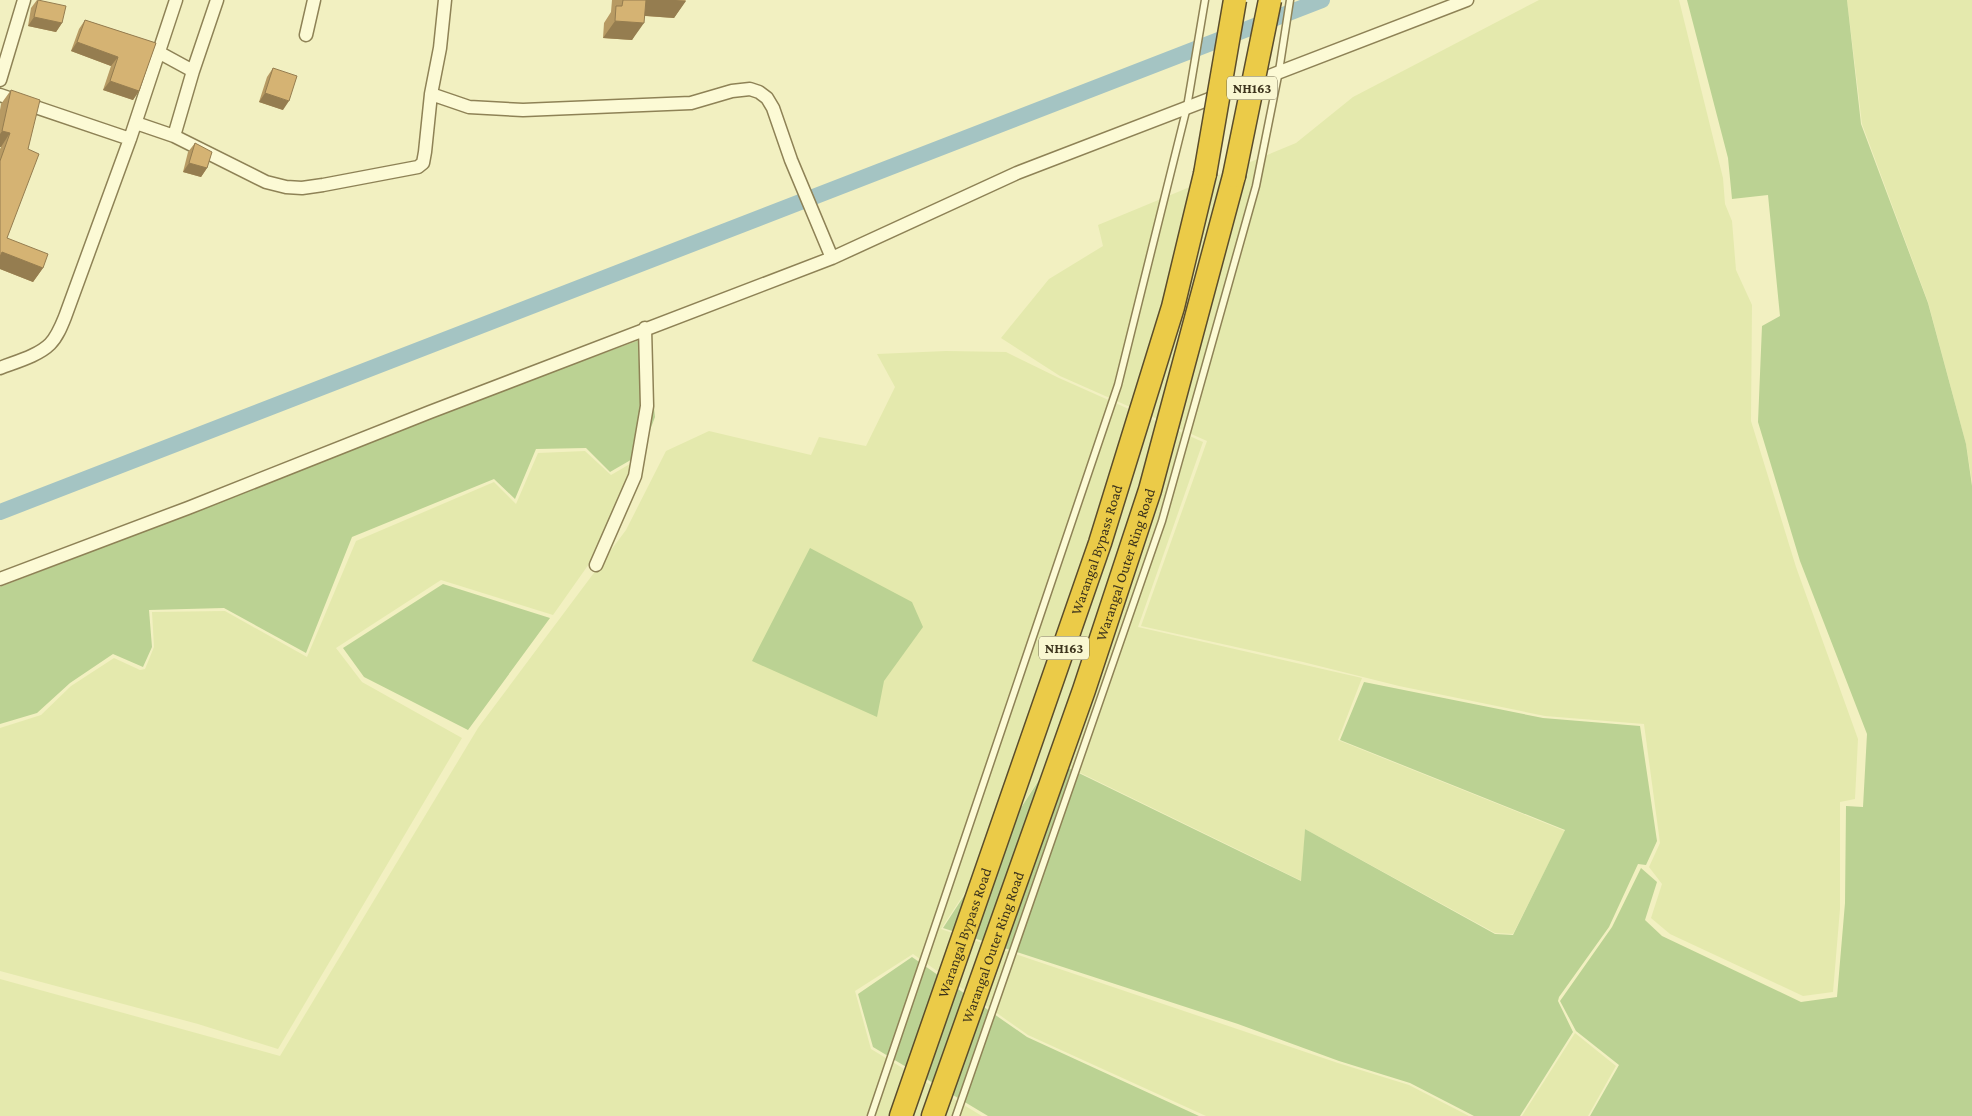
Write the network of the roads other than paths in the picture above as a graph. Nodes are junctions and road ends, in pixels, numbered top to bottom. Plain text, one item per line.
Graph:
1 (24, 0) edge
2 (176, 0) edge
3 (217, 0) edge
4 (314, 0) edge
5 (445, 0) edge
6 (1205, 0) edge
7 (1235, 0) edge
8 (1270, 0) edge
9 (1290, 0) edge
10 (1468, 0) edge
11 (306, 35) dead end
12 (160, 53) junction
13 (3, 66) edge
14 (193, 71) junction
15 (1279, 71) junction
16 (0, 80) edge
17 (431, 94) junction
18 (0, 95) edge
19 (1187, 107) junction
20 (136, 123) junction
21 (174, 136) junction
22 (130, 139) junction
23 (832, 258) junction
24 (645, 328) junction
25 (0, 368) edge
26 (596, 564) dead end
27 (0, 579) edge
28 (871, 1116) edge
29 (902, 1116) edge
30 (933, 1116) edge
31 (956, 1116) edge

1 - 13 street
2 - 12 street
3 - 14 street
4 - 11 street
5 - 17 street
6 - 19 lane
7 - 29 highway, Warangal Bypass Road / NH163, bridge
8 - 30 highway, Warangal Outer Ring Road / NH163, bridge
9 - 15 lane
10 - 15 street
12 - 14 street
12 - 20 street
13 - 16 street
14 - 21 street
15 - 19 street
15 - 31 lane
17 - 21 street
17 - 23 street
18 - 22 street
19 - 23 street
19 - 28 lane
20 - 21 street
20 - 22 street
22 - 25 street
23 - 24 street
24 - 26 street
24 - 27 street

